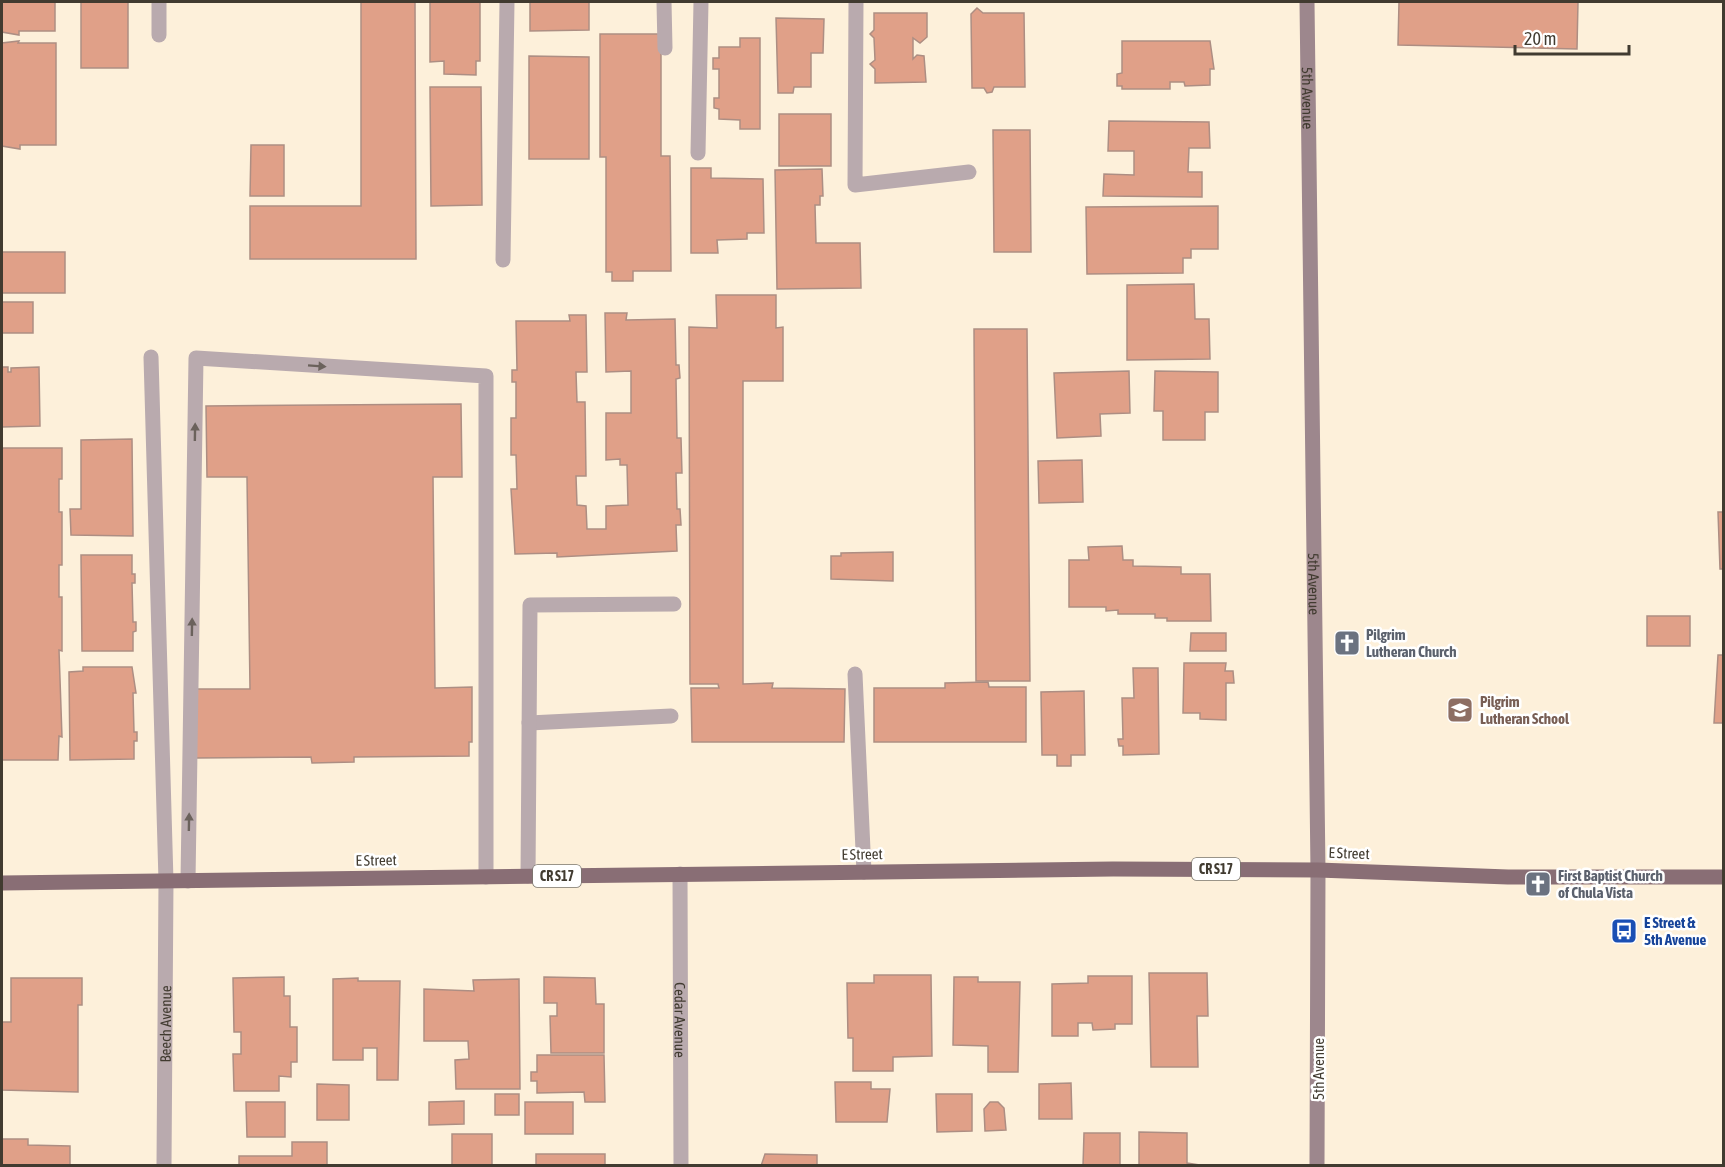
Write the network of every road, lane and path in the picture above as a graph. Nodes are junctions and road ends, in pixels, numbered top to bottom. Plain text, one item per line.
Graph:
1 (159, 2) edge
2 (507, 2) edge
3 (664, 2) edge
4 (701, 2) edge
5 (856, 2) edge
6 (1307, 2) edge
7 (159, 35) dead end
8 (665, 48) dead end
9 (698, 153) dead end
10 (969, 172) dead end
11 (503, 260) dead end
12 (151, 357) dead end
13 (674, 604) dead end
14 (855, 674) dead end
15 (671, 716) dead end
16 (529, 723) junction
17 (1318, 870) junction
18 (864, 872) junction
19 (680, 874) junction
20 (528, 876) junction
21 (486, 877) junction
22 (1724, 877) edge
23 (188, 880) junction
24 (166, 881) junction
25 (2, 883) edge
26 (164, 1166) edge
27 (681, 1166) edge
28 (1317, 1166) edge

1 - 7 street
2 - 11 street
3 - 8 street
4 - 9 street
5 - 10 street
6 - 17 street, 5th Avenue
12 - 24 street, Beech Avenue
13 - 16 street
14 - 18 street
15 - 16 street
16 - 20 street
17 - 18 main road, E Street / CR S17
17 - 22 main road, E Street / CR S17
17 - 28 street, 5th Avenue
18 - 19 main road, E Street / CR S17
19 - 20 main road, E Street / CR S17
19 - 27 street, Cedar Avenue
20 - 21 main road, E Street / CR S17
21 - 23 main road, E Street / CR S17
23 -> 21 street
23 - 24 main road, E Street / CR S17
24 - 25 main road, E Street / CR S17
24 - 26 street, Beech Avenue

